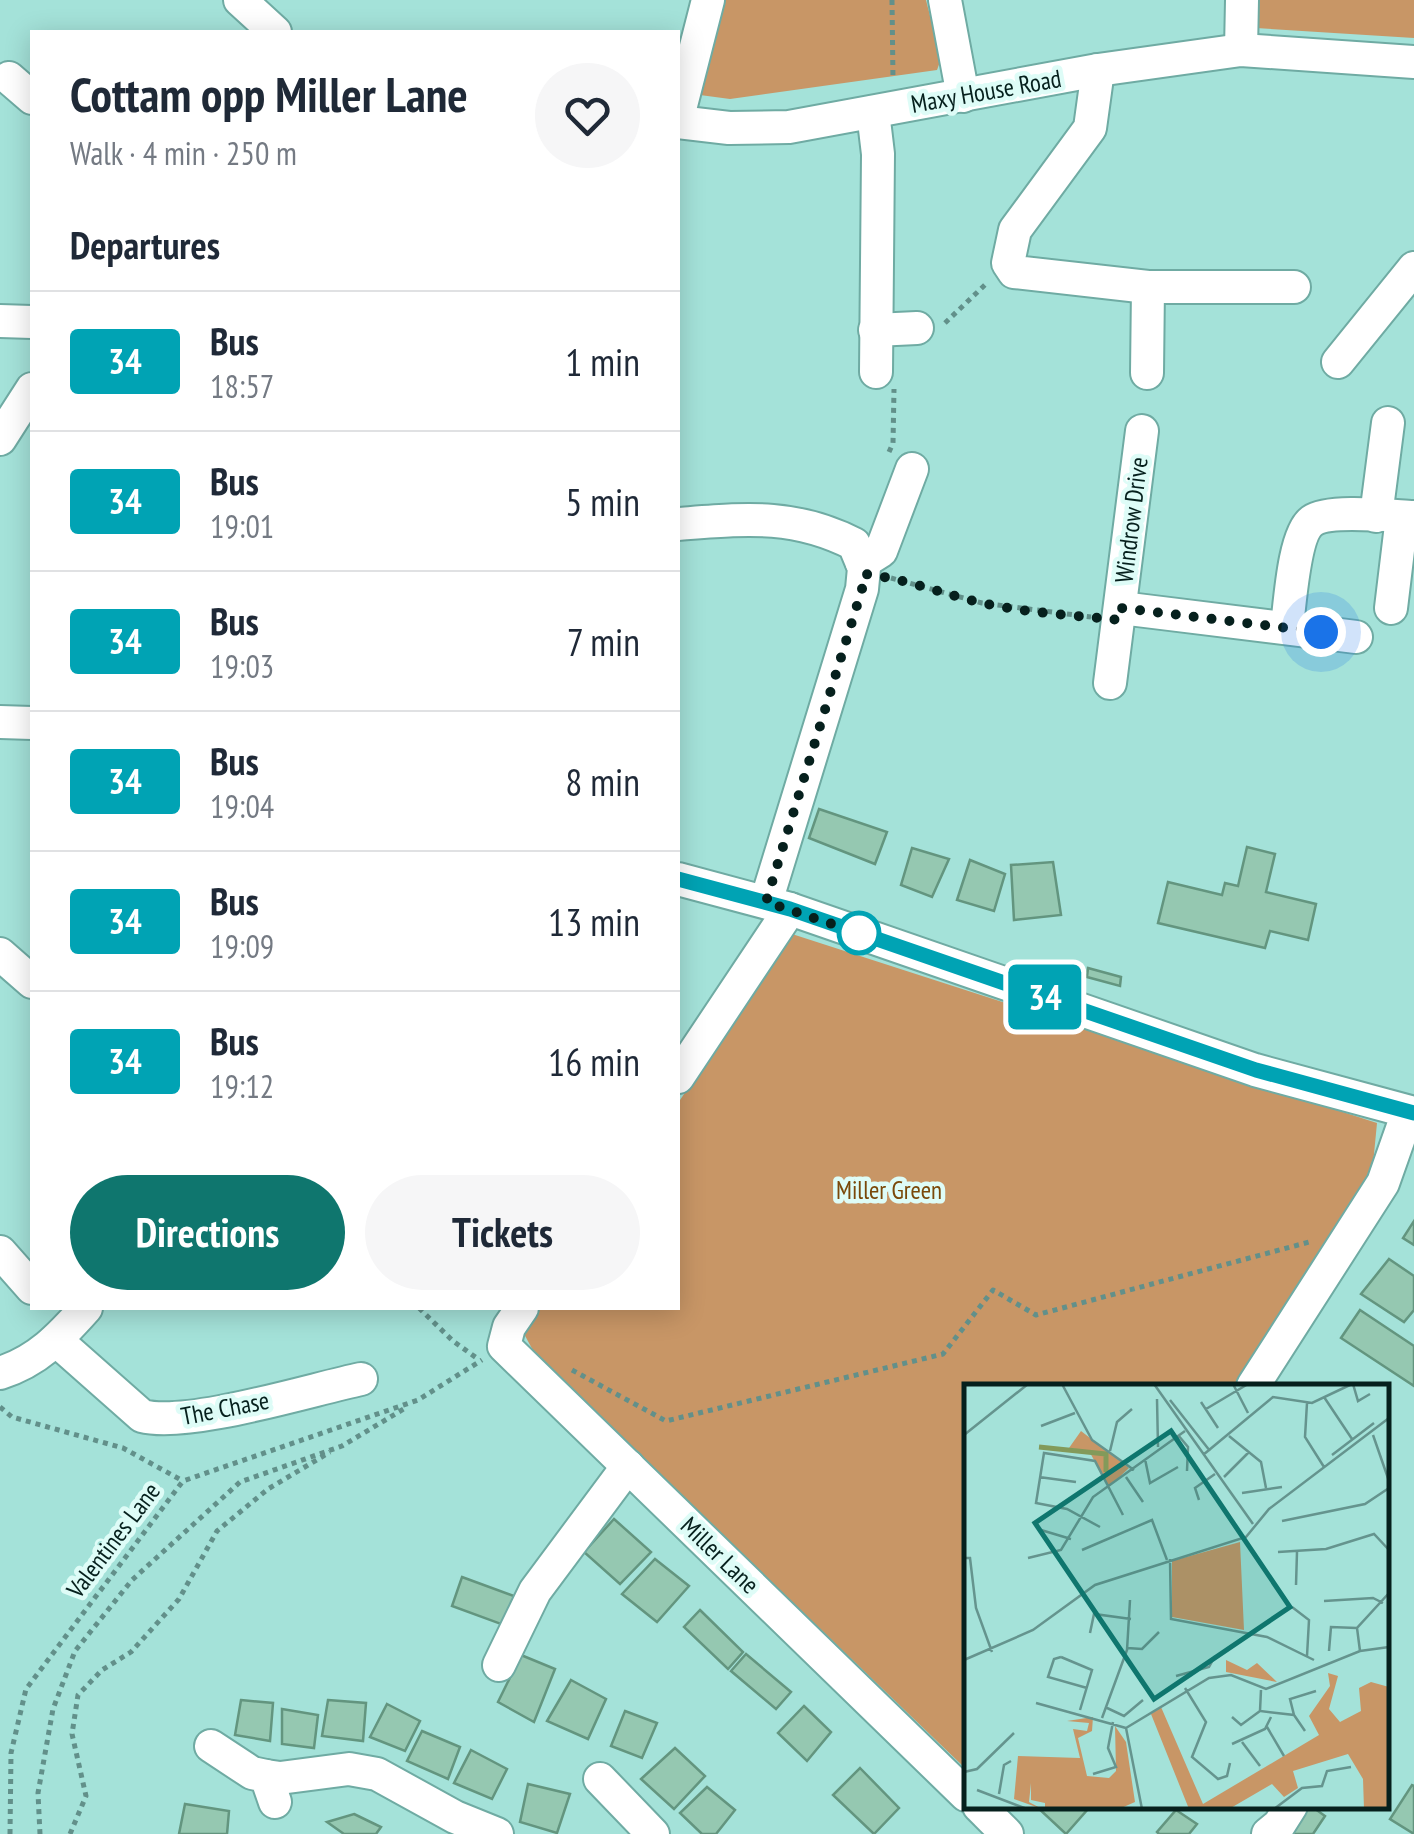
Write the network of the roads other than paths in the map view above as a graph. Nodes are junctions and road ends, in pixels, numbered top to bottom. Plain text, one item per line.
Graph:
1 (240, 0) edge
2 (708, 0) edge
3 (945, 0) edge
4 (1242, 0) edge
5 (273, 30) edge
6 (1241, 50) junction
7 (1414, 62) edge
8 (1098, 70) junction
9 (962, 96) junction
10 (680, 112) edge
11 (873, 112) junction
12 (680, 120) edge
13 (1414, 268) edge
14 (1148, 287) junction
15 (1294, 287) dead end
16 (0, 321) edge
17 (30, 322) edge
18 (916, 328) road end
19 (875, 330) junction
20 (1338, 362) dead end
21 (1147, 374) dead end
22 (886, 383) road end
23 (30, 393) edge
24 (1388, 423) dead end
25 (1142, 431) dead end
26 (0, 439) edge
27 (912, 468) dead end
28 (1397, 516) edge
29 (680, 524) edge
30 (863, 569) junction
31 (1391, 608) dead end
32 (1120, 614) junction
33 (1286, 626) junction
34 (1356, 637) dead end
35 (1110, 683) dead end
36 (680, 880) edge
37 (778, 905) junction
38 (0, 954) edge
39 (30, 980) edge
40 (680, 1074) edge
41 (1411, 1112) edge
42 (0, 1252) edge
43 (30, 1286) edge
44 (521, 1310) edge
45 (66, 1320) edge
46 (0, 1373) edge
47 (360, 1379) dead end
48 (1254, 1384) edge
49 (628, 1466) junction
50 (500, 1665) dead end
51 (211, 1746) dead end
52 (600, 1779) dead end
53 (964, 1793) edge
54 (981, 1809) edge
55 (1289, 1809) edge
56 (642, 1830) edge
57 (498, 1834) edge
58 (1007, 1834) edge
59 (1268, 1834) edge

1 - 5 street
2 - 10 street
3 - 9 street
4 - 6 street
6 - 7 street, Maxy House Road
6 - 8 street, Maxy House Road
8 - 9 street, Maxy House Road
8 - 14 street, Maxy House Road
9 - 11 street, Maxy House Road
11 - 12 street, Maxy House Road
11 - 19 street
13 - 20 street
14 - 15 street
14 - 21 street
16 - 17 street
18 - 19 street
19 - 22 street
23 - 26 street
24 - 28 street
25 - 32 street, Windrow Drive
27 - 30 street
28 - 31 street
28 - 33 street
29 - 30 street
30 - 37 street
32 - 33 street, Windrow Drive
32 - 35 street, Windrow Drive
33 - 34 street, Windrow Drive
36 - 37 street
37 - 40 street
37 - 41 street
38 - 39 street
41 - 48 street
42 - 43 street
44 - 49 street, Miller Lane
45 - 46 street, The Chase
45 - 47 street, The Chase
49 - 50 street
49 - 53 street, Miller Lane
51 - 57 street
52 - 56 street
54 - 58 street
55 - 59 street

